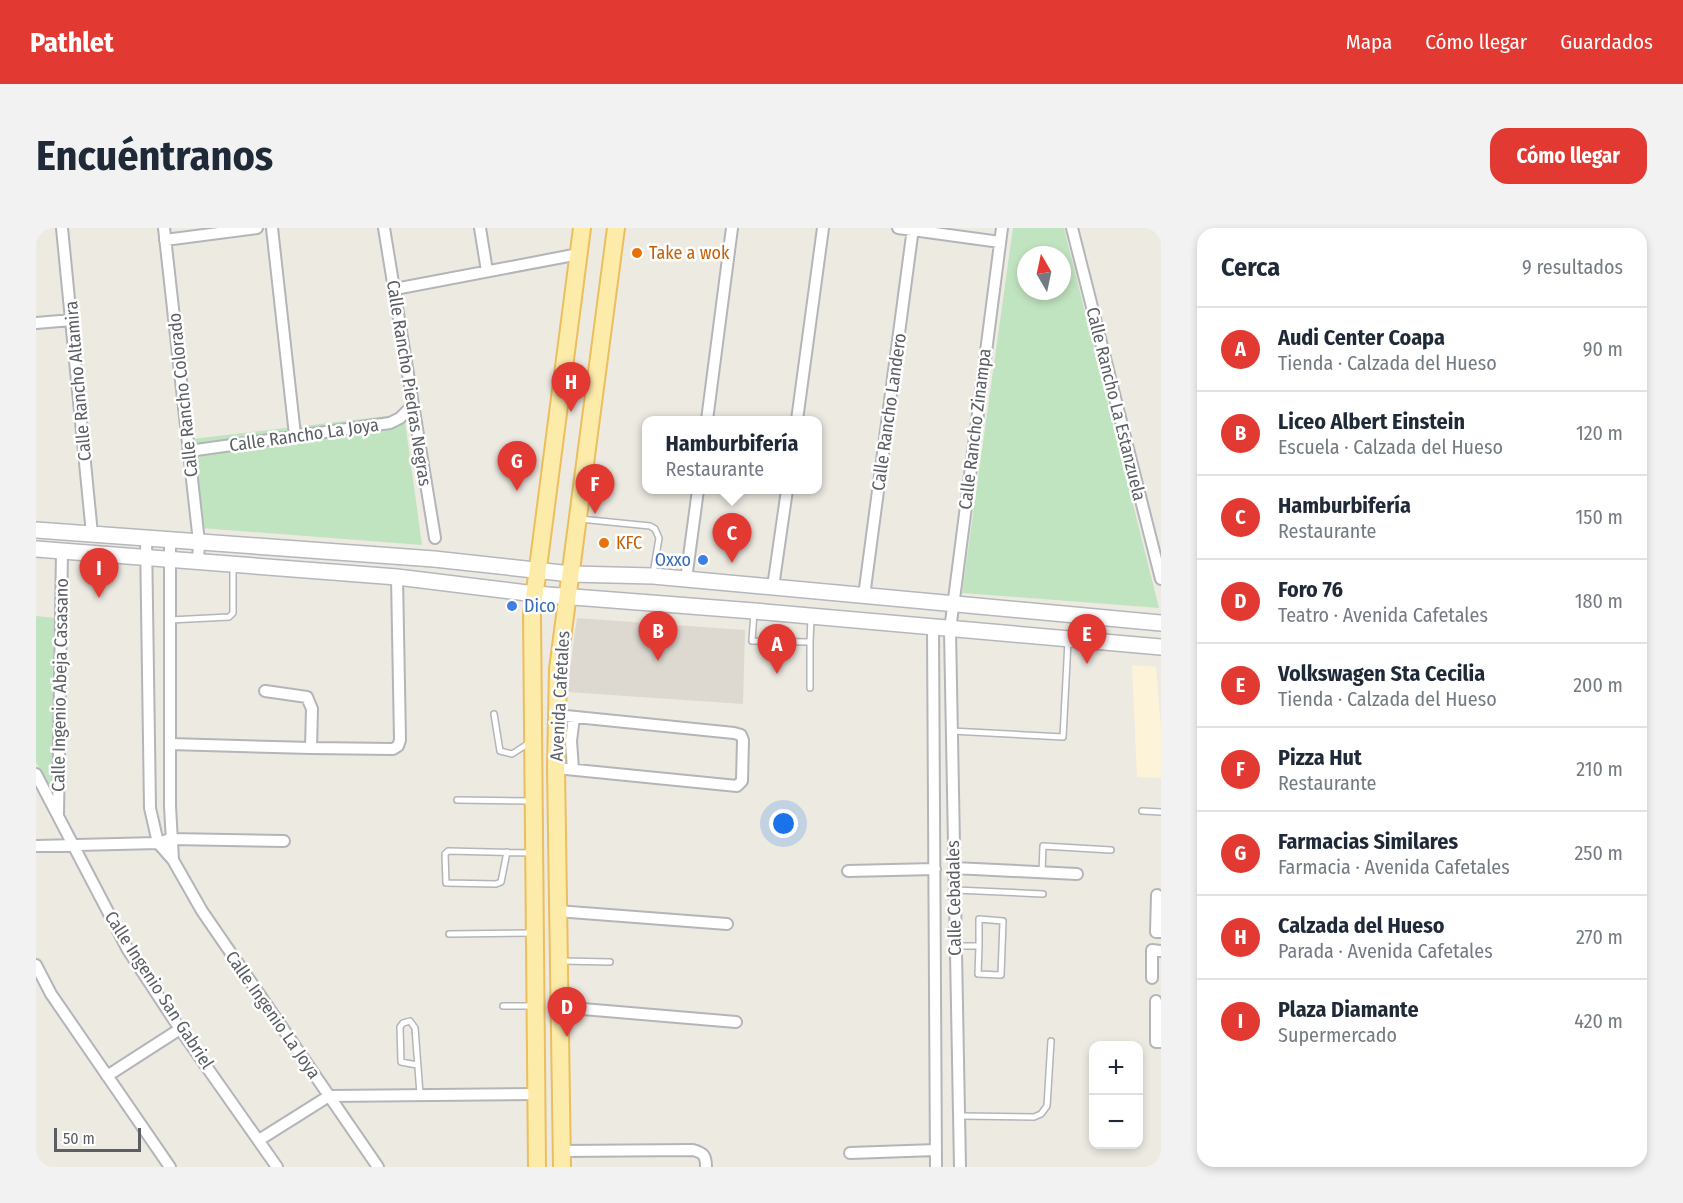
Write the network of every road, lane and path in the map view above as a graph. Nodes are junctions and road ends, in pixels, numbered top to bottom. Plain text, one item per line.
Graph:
1 (62, 228) edge
2 (257, 228) edge
3 (272, 228) edge
4 (384, 228) edge
5 (480, 228) edge
6 (582, 228) edge
7 (616, 228) edge
8 (732, 228) edge
9 (823, 228) edge
10 (898, 228) edge
11 (1002, 228) edge
12 (1072, 228) edge
13 (913, 229) edge
14 (164, 234) edge
15 (1000, 242) junction
16 (579, 254) junction
17 (487, 271) junction
18 (395, 289) junction
19 (72, 320) junction
20 (36, 323) edge
21 (412, 406) junction
22 (708, 416) edge
23 (798, 416) edge
24 (295, 435) junction
25 (189, 450) junction
26 (697, 494) edge
27 (786, 494) edge
28 (578, 518) junction
29 (36, 530) edge
30 (92, 534) junction
31 (146, 538) junction
32 (435, 538) dead end
33 (170, 541) junction
34 (199, 542) junction
35 (36, 549) edge
36 (62, 551) junction
37 (147, 558) junction
38 (170, 559) junction
39 (198, 561) junction
40 (233, 565) junction
41 (538, 571) junction
42 (571, 574) junction
43 (653, 576) junction
44 (397, 577) junction
45 (686, 579) junction
46 (1161, 579) edge
47 (773, 587) junction
48 (535, 594) junction
49 (864, 596) junction
50 (567, 597) junction
51 (952, 605) junction
52 (754, 610) junction
53 (811, 616) junction
54 (169, 620) junction
55 (1161, 623) edge
56 (933, 628) junction
57 (950, 630) junction
58 (1068, 639) junction
59 (810, 642) junction
60 (1161, 647) edge
61 (810, 688) dead end
62 (265, 691) dead end
63 (933, 695) junction
64 (951, 696) junction
65 (494, 714) dead end
66 (566, 716) junction
67 (951, 731) junction
68 (534, 734) junction
69 (170, 744) junction
70 (311, 748) junction
71 (565, 769) junction
72 (36, 774) edge
73 (457, 800) dead end
74 (534, 801) junction
75 (1142, 811) dead end
76 (1161, 812) edge
77 (58, 819) junction
78 (170, 839) junction
79 (284, 841) dead end
80 (158, 843) junction
81 (36, 846) edge
82 (73, 847) junction
83 (1111, 850) dead end
84 (507, 852) junction
85 (536, 853) junction
86 (173, 860) junction
87 (954, 868) junction
88 (935, 869) junction
89 (848, 872) dead end
90 (1042, 872) junction
91 (1077, 874) dead end
92 (954, 890) junction
93 (1043, 894) dead end
94 (1157, 895) dead end
95 (557, 911) junction
96 (727, 924) dead end
97 (1161, 932) edge
98 (535, 933) junction
99 (449, 934) dead end
100 (955, 946) junction
101 (979, 946) junction
102 (1161, 951) edge
103 (558, 961) junction
104 (610, 962) dead end
105 (36, 965) edge
106 (1152, 978) dead end
107 (1156, 1001) dead end
108 (503, 1006) dead end
109 (536, 1006) junction
110 (559, 1007) junction
111 (736, 1022) dead end
112 (180, 1029) junction
113 (1051, 1041) dead end
114 (1161, 1042) edge
115 (417, 1065) junction
116 (107, 1076) junction
117 (537, 1094) junction
118 (420, 1095) junction
119 (329, 1096) junction
120 (961, 1116) junction
121 (259, 1140) junction
122 (936, 1150) junction
123 (850, 1153) dead end
124 (561, 1159) edge
125 (170, 1167) edge
126 (278, 1167) edge
127 (378, 1167) edge
128 (537, 1167) edge
129 (706, 1167) edge
130 (936, 1167) edge
131 (960, 1167) edge

1 - 19 street, Calle Rancho Altamira
2 - 14 street
3 - 24 street
4 - 18 street, Calle Rancho Piedras Negras
5 - 17 street
6 - 16 main road, Avenida Cafetales
7 - 28 main road, Avenida Cafetales
8 - 22 street
9 - 23 street
10 - 13 street
11 - 15 street, Calle Rancho Zinampa
12 - 46 street, Calle Rancho La Estanzuela
13 - 15 street
13 - 49 street, Calle Rancho Landero
14 - 25 street, Calle Rancho Colorado
15 - 51 street, Calle Rancho Zinampa
16 - 17 street
16 - 41 main road, Avenida Cafetales
17 - 18 street
18 - 21 street, Calle Rancho Piedras Negras
19 - 20 street
19 - 30 street, Calle Rancho Altamira
21 - 24 street, Calle Rancho La Joya
21 - 32 street, Calle Rancho Piedras Negras
24 - 25 street, Calle Rancho La Joya
25 - 34 street, Calle Rancho Colorado
26 - 45 street
27 - 47 street
28 - 42 main road, Avenida Cafetales
28 - 43 lane
29 - 30 main road
30 - 31 main road
31 - 33 main road
31 - 37 street, Calle Ingenio La Joya
33 - 34 main road
33 - 38 street, Calle Ingenio La Joya
34 - 39 street, Calle Rancho Colorado
34 - 41 main road
35 - 36 main road
36 - 37 main road
36 - 77 street, Calle Ingenio Abeja Casasano
37 - 38 main road
37 - 80 street, Calle Ingenio La Joya
38 - 39 main road
38 - 54 street, Calle Ingenio La Joya
39 - 40 main road
40 - 44 main road
40 - 54 lane
41 - 42 main road
41 - 48 main road, Avenida Cafetales
42 - 43 main road
42 - 50 main road, Avenida Cafetales
43 - 45 main road
44 - 48 main road
44 - 70 street
45 - 47 main road
47 - 49 main road
48 - 50 main road
48 - 68 main road, Avenida Cafetales
49 - 51 main road
50 - 52 main road
50 - 66 main road, Avenida Cafetales
51 - 55 main road
51 - 57 street, Calle Rancho Zinampa
52 - 53 main road
52 - 59 lane
53 - 56 main road
53 - 59 lane
54 - 69 street, Calle Ingenio La Joya
56 - 57 main road
56 - 63 street
57 - 58 main road
57 - 64 street, Calle Cebadales
58 - 60 main road
58 - 67 lane
59 - 61 lane
62 - 70 street
63 - 64 street
63 - 88 street
64 - 67 street, Calle Cebadales
65 - 68 lane
66 - 71 main road, Avenida Cafetales
66 - 71 street
67 - 87 street, Calle Cebadales
68 - 74 main road, Avenida Cafetales
69 - 70 street
69 - 78 street, Calle Ingenio La Joya
71 - 95 main road, Avenida Cafetales
72 - 77 street, Calle Ingenio San Gabriel
73 - 74 lane
74 - 85 main road, Avenida Cafetales
75 - 76 lane
77 - 82 street, Calle Ingenio San Gabriel
78 - 79 street
78 - 80 street
78 - 86 street, Calle Ingenio La Joya
80 - 82 street
80 - 86 street, Calle Ingenio La Joya
81 - 82 street
82 - 112 street, Calle Ingenio San Gabriel
83 - 90 lane
84 - 84 lane
84 - 85 lane
85 - 98 main road, Avenida Cafetales
86 - 119 street, Calle Ingenio La Joya
87 - 90 street
87 - 92 street, Calle Cebadales
88 - 89 street
88 - 122 street
90 - 91 street
92 - 93 lane
92 - 100 street, Calle Cebadales
94 - 97 street
95 - 96 street
95 - 103 main road, Avenida Cafetales
98 - 99 lane
98 - 109 main road, Avenida Cafetales
100 - 101 lane
100 - 120 street, Calle Cebadales
101 - 101 lane
102 - 106 street
103 - 104 lane
103 - 110 main road, Avenida Cafetales
105 - 116 street
107 - 114 street
108 - 109 lane
109 - 117 main road, Avenida Cafetales
110 - 111 street
110 - 124 main road, Avenida Cafetales
112 - 116 street
112 - 121 street, Calle Ingenio San Gabriel
113 - 120 lane
115 - 115 lane
115 - 118 lane
116 - 125 street
117 - 118 street
117 - 128 main road, Avenida Cafetales
118 - 119 street
119 - 121 street
119 - 127 street, Calle Ingenio La Joya
120 - 131 street, Calle Cebadales
121 - 126 street, Calle Ingenio San Gabriel
122 - 123 street
122 - 130 street
124 - 129 street

